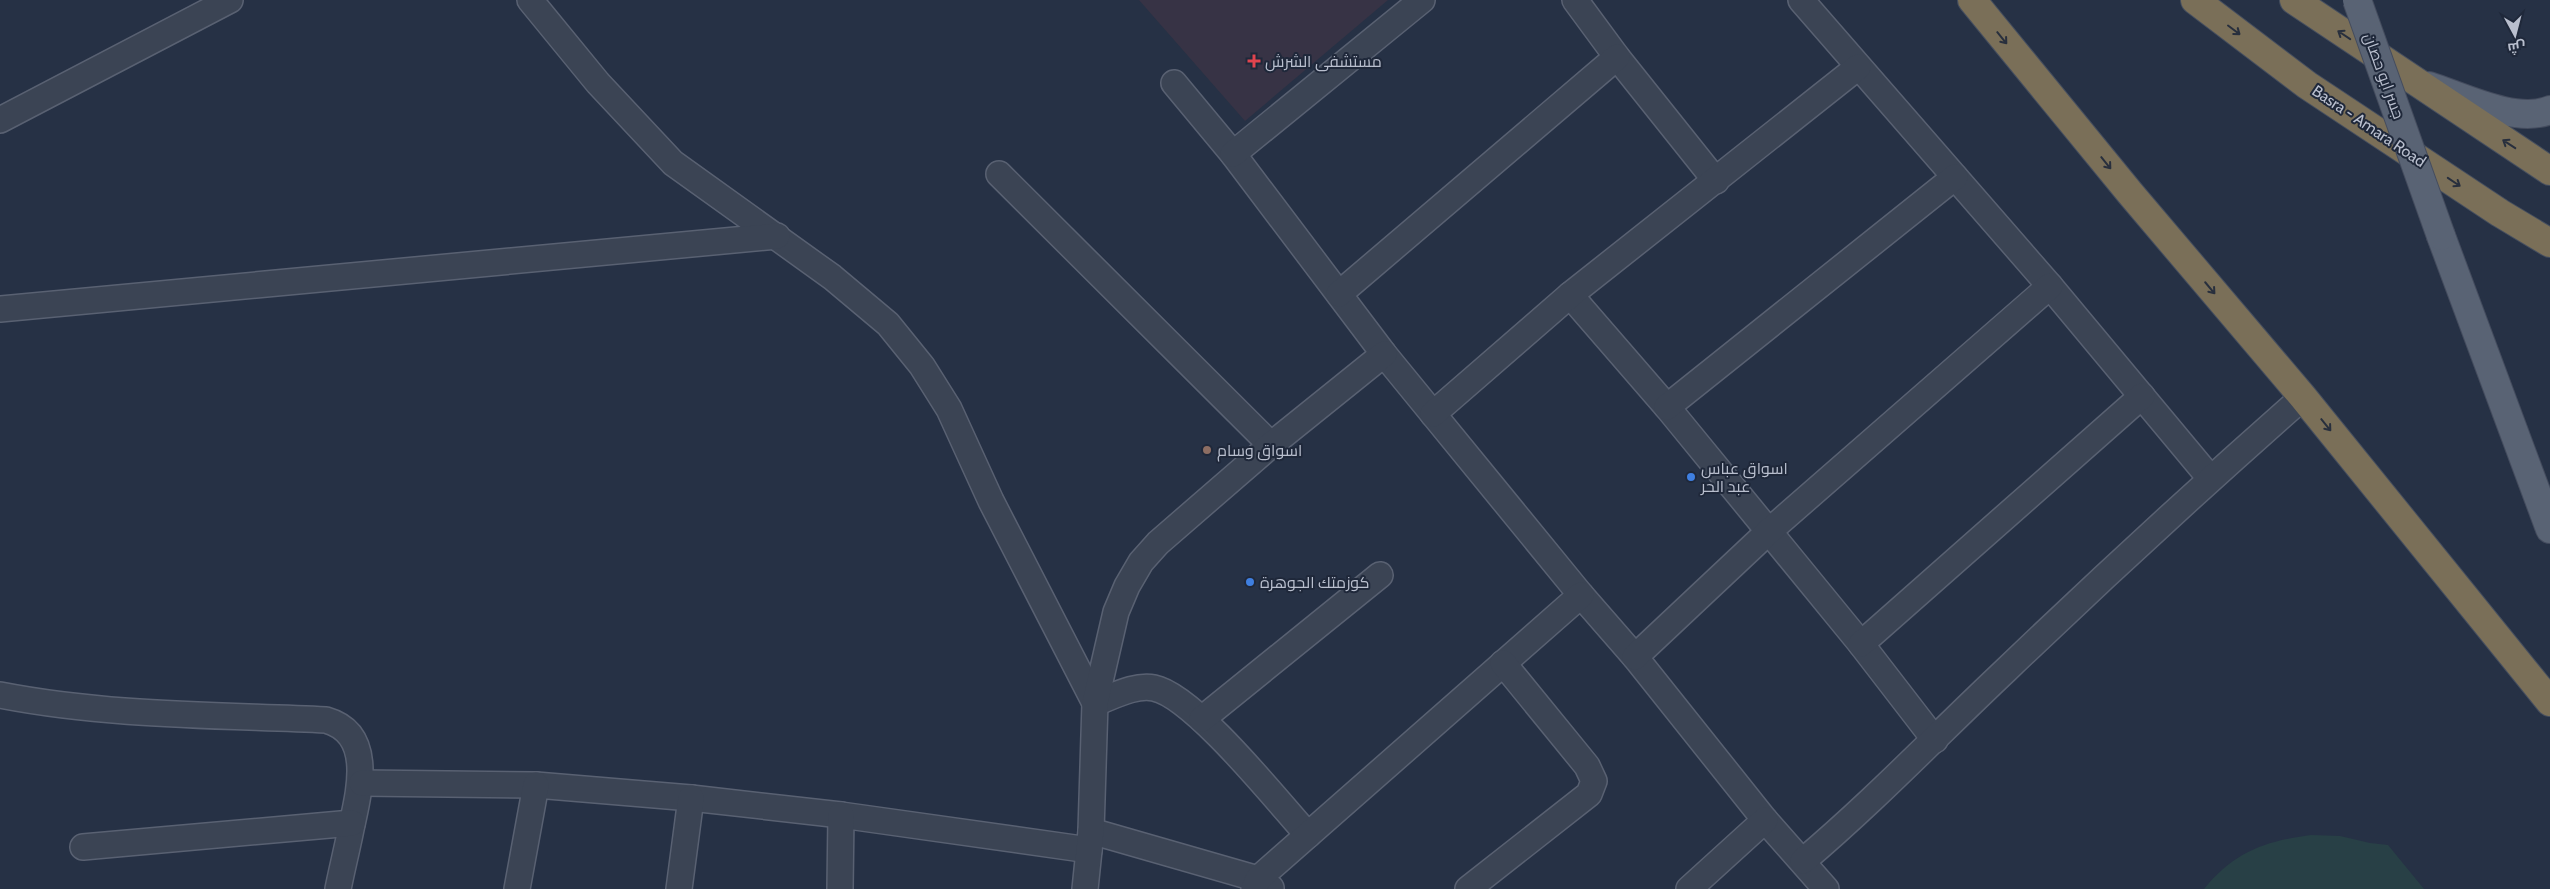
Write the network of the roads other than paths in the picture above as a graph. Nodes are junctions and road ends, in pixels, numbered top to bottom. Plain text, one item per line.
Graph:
1 (230, 0) edge
2 (530, 0) edge
3 (1422, 0) edge
4 (1575, 0) edge
5 (1800, 0) edge
6 (1972, 0) edge
7 (2195, 0) edge
8 (2294, 0) edge
9 (2357, 0) edge
10 (1617, 57) junction
11 (1858, 67) junction
12 (2413, 81) junction
13 (1174, 83) dead end
14 (2550, 110) edge
15 (0, 120) edge
16 (1233, 154) junction
17 (2550, 171) edge
18 (999, 174) dead end
19 (1955, 177) junction
20 (1716, 181) junction
21 (777, 236) junction
22 (2550, 243) edge
23 (2050, 286) junction
24 (1339, 294) junction
25 (1570, 295) junction
26 (0, 309) edge
27 (1384, 354) junction
28 (2142, 396) junction
29 (2303, 397) junction
30 (1666, 408) junction
31 (1433, 414) junction
32 (1272, 445) junction
33 (2210, 478) junction
34 (2550, 529) edge
35 (1767, 533) junction
36 (1380, 575) dead end
37 (1581, 595) junction
38 (1861, 644) junction
39 (1635, 657) junction
40 (1503, 663) junction
41 (0, 695) edge
42 (2550, 702) edge
43 (1095, 703) junction
44 (1202, 719) junction
45 (1935, 740) junction
46 (362, 783) junction
47 (536, 785) junction
48 (691, 798) junction
49 (841, 815) junction
50 (1765, 820) junction
51 (352, 823) junction
52 (1308, 835) junction
53 (1090, 841) junction
54 (83, 847) dead end
55 (1802, 861) junction
56 (1262, 886) edge
57 (1694, 887) edge
58 (338, 889) edge
59 (517, 889) edge
60 (679, 889) edge
61 (840, 889) edge
62 (1085, 889) edge
63 (1468, 889) edge
64 (1826, 889) edge

1 - 15 street
2 - 21 street
3 - 16 street
4 - 10 street
5 - 11 street
6 -> 29 highway
7 -> 22 highway, Basra - Amara Road
12 -> 8 highway
9 - 34 main road, جسر ابو حصان, bridge
10 - 20 street
10 - 24 street
11 - 19 street
11 - 20 street
12 - 14 main road
17 -> 12 highway
13 - 16 street
16 - 24 street
18 - 32 street
19 - 23 street
19 - 30 street
20 - 25 street
21 - 26 street
21 - 43 street
23 - 28 street
23 - 35 street
24 - 27 street
25 - 30 street
25 - 31 street
27 - 31 street
27 - 32 street
28 - 33 street
28 - 38 street
29 - 33 street
29 -> 42 highway
30 - 35 street
31 - 37 street
32 - 43 street
33 - 45 street
35 - 38 street
35 - 39 street
36 - 44 street
37 - 39 street
37 - 40 street
38 - 45 street
39 - 50 street
40 - 52 street
40 - 63 street
41 - 46 street
43 - 44 street
43 - 53 street
44 - 52 street
45 - 55 street
46 - 47 street
46 - 51 street
47 - 48 street
47 - 59 street
48 - 49 street
48 - 60 street
49 - 53 street
49 - 61 street
50 - 55 street
50 - 57 street
51 - 54 street
51 - 58 street
52 - 56 street
53 - 56 street
53 - 62 street
55 - 64 street

